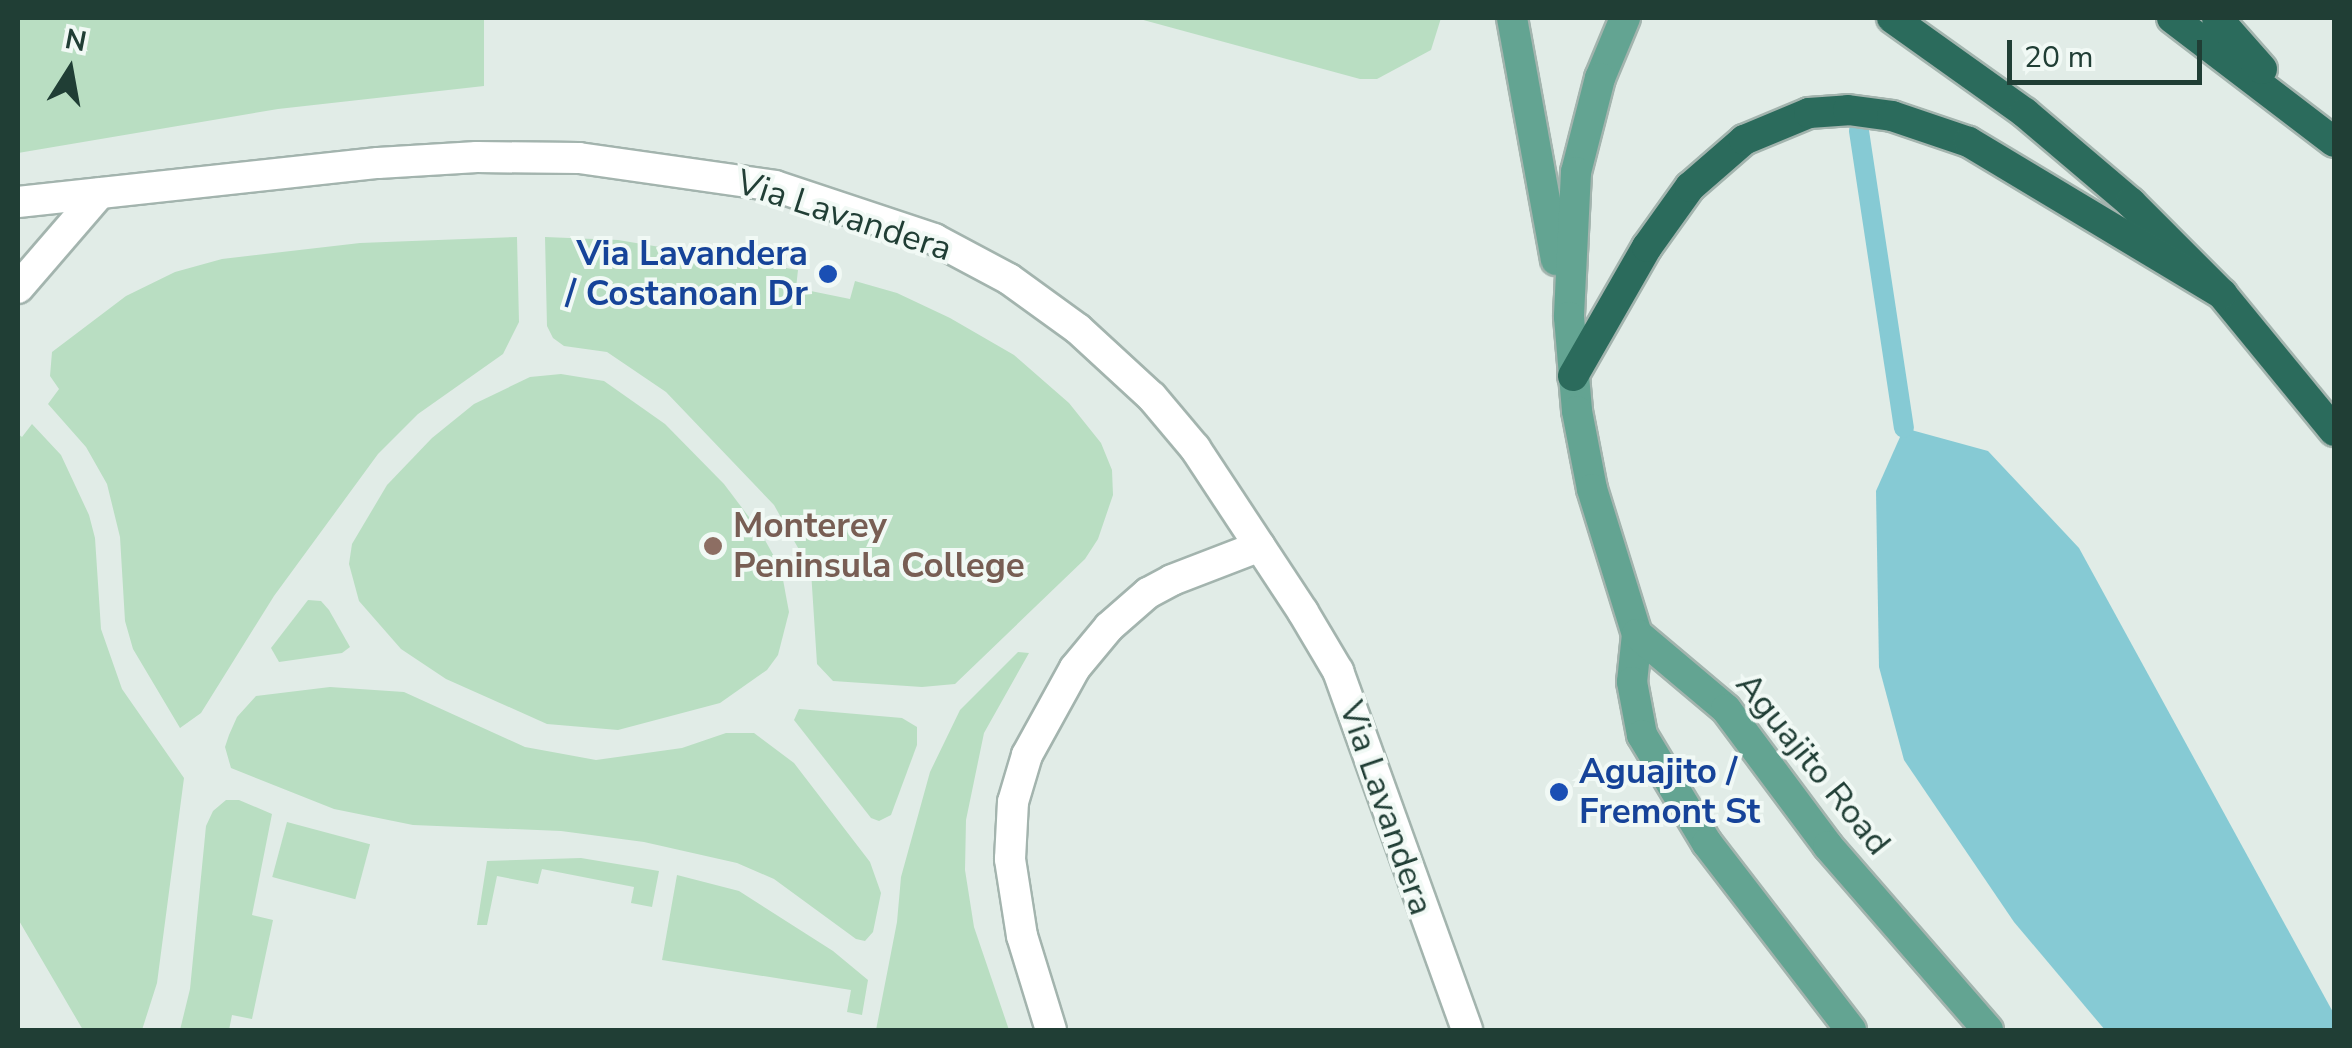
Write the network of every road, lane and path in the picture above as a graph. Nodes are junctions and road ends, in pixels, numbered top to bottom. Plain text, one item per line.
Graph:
1 (1512, 18) edge
2 (1625, 18) edge
3 (1892, 18) edge
4 (2172, 18) edge
5 (2217, 18) edge
6 (2306, 121) junction
7 (2334, 142) edge
8 (100, 193) junction
9 (18, 202) edge
10 (18, 288) edge
11 (2222, 294) junction
12 (1573, 376) junction
13 (2334, 431) edge
14 (1260, 546) junction
15 (1637, 634) junction
16 (1983, 1029) edge
17 (1051, 1030) edge
18 (1467, 1030) edge
19 (1851, 1030) edge

1 - 12 main road
2 - 12 main road
3 - 11 highway
4 - 6 highway
5 - 6 highway
6 - 7 highway
8 - 9 street, Via Lavandera
8 - 10 street
8 - 14 street, Via Lavandera
11 - 12 highway
11 - 13 highway
12 - 15 main road
14 - 17 street
14 - 18 street, Via Lavandera
15 - 16 main road, Aguajito Road
15 - 19 main road

